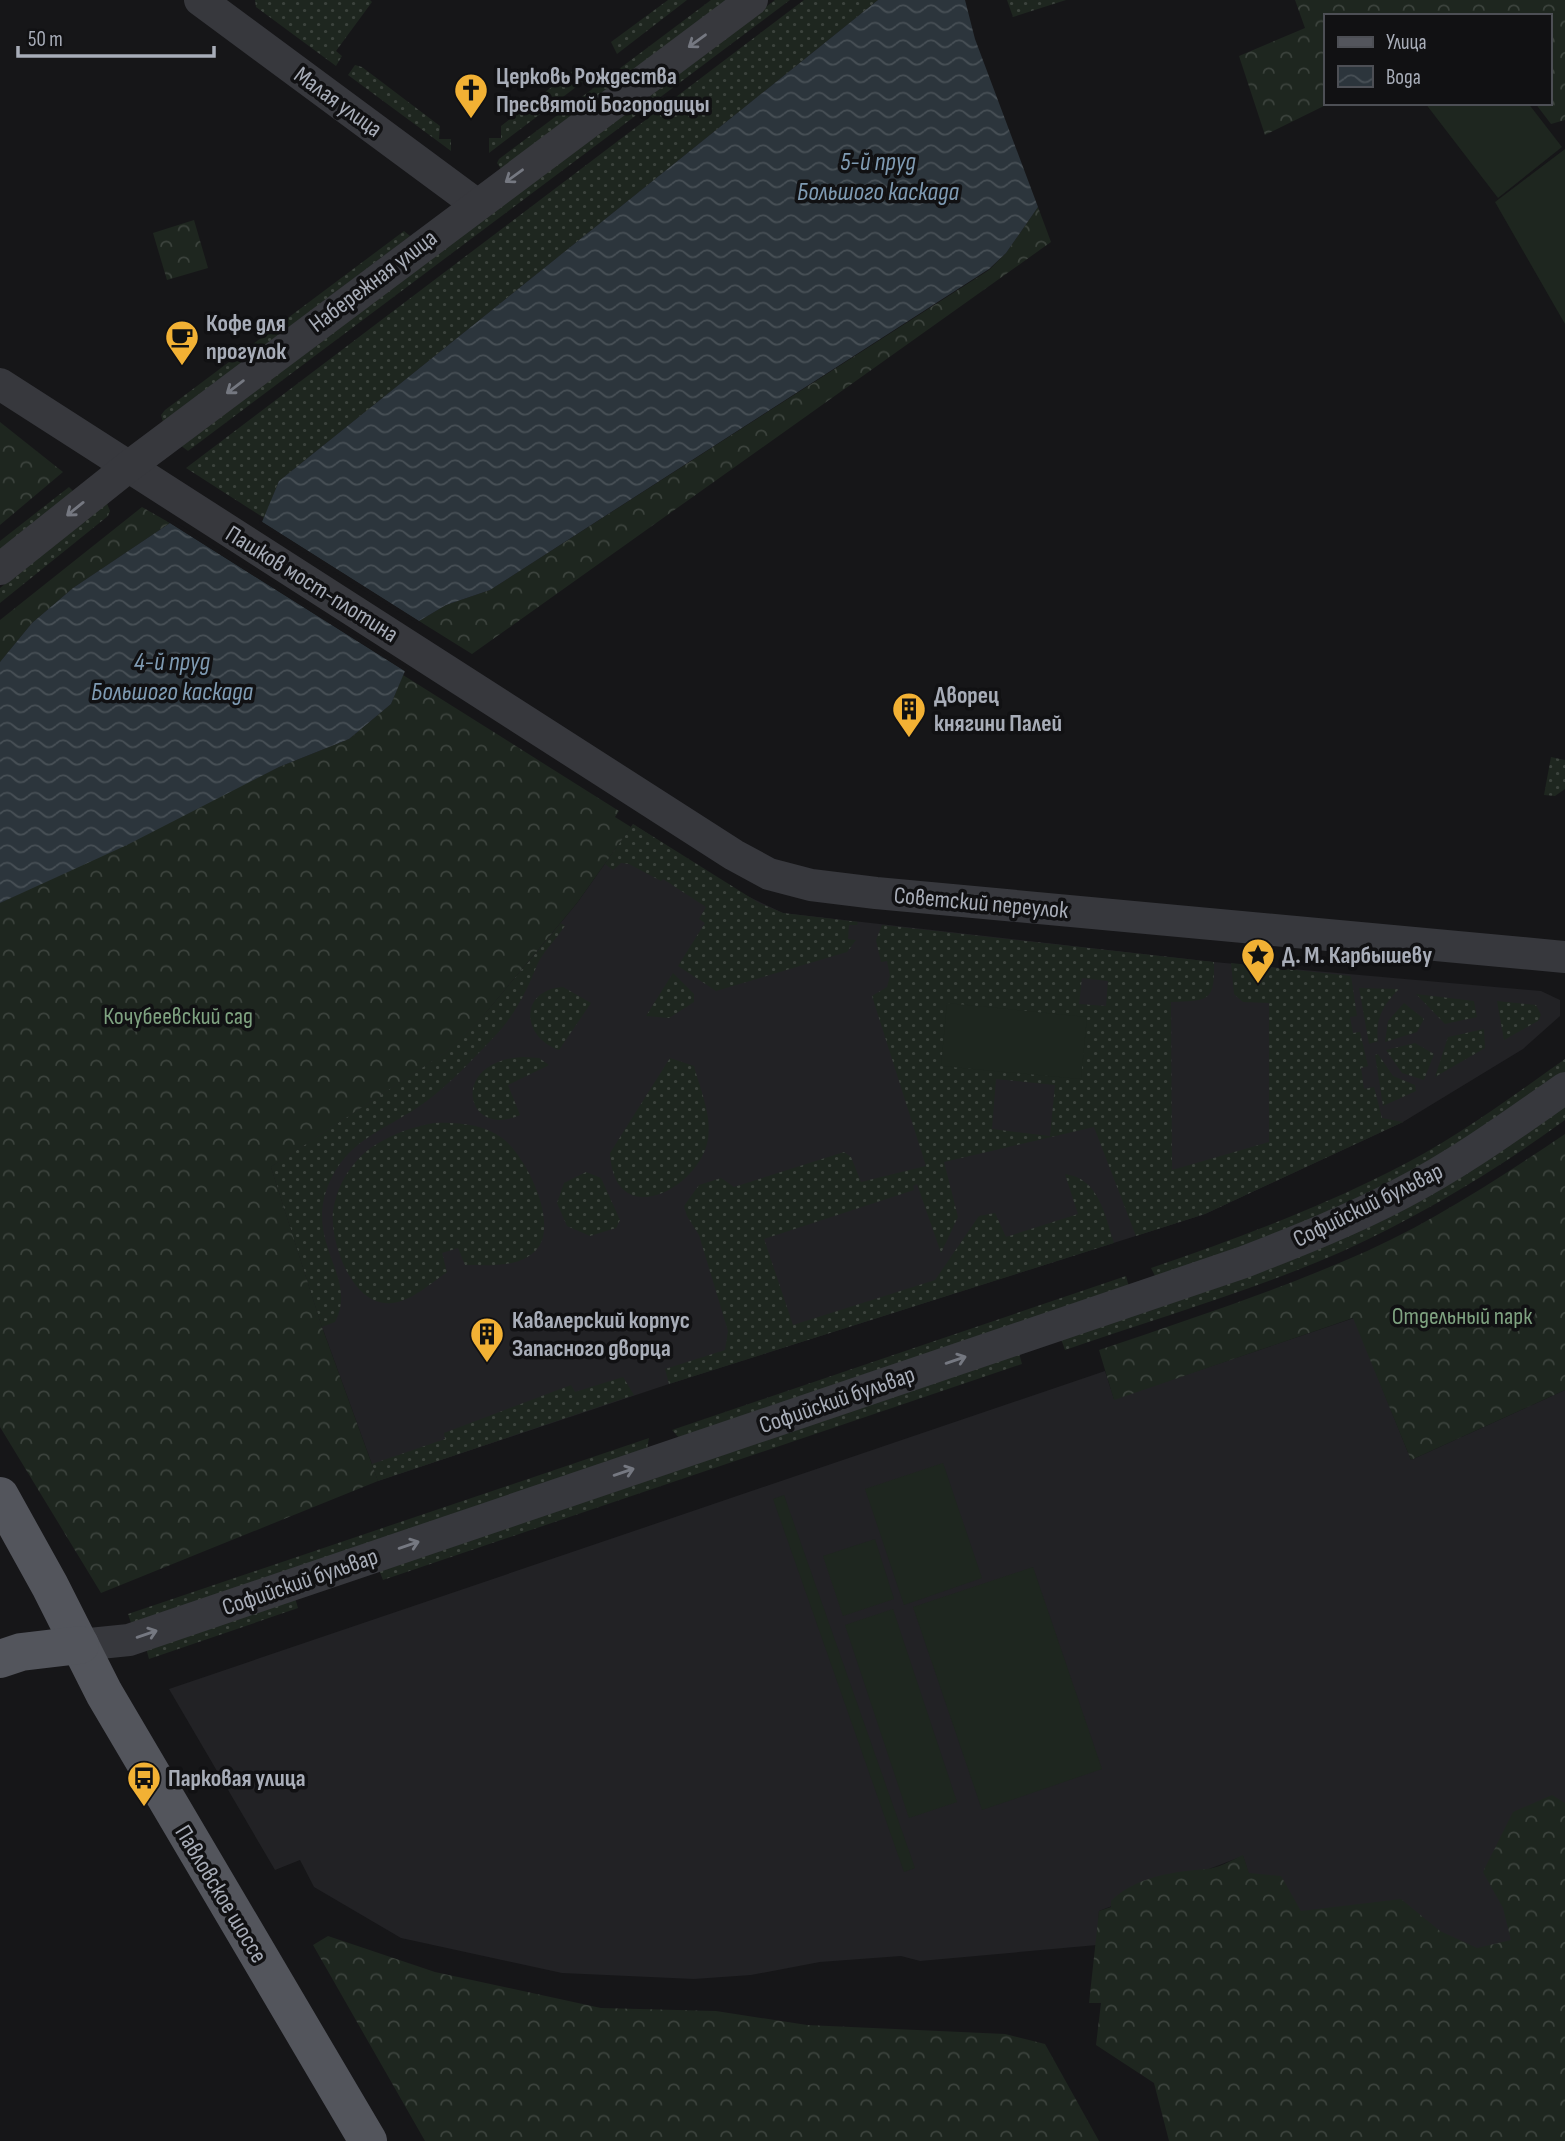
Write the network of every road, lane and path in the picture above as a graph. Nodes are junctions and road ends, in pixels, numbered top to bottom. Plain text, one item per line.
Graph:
1 (200, 0) edge
2 (752, 0) edge
3 (476, 204) junction
4 (0, 384) edge
5 (128, 467) junction
6 (0, 569) edge
7 (454, 674) joint
8 (1565, 957) edge
9 (1565, 1088) edge
10 (0, 1496) edge
11 (80, 1645) junction
12 (0, 1659) edge
13 (368, 2141) edge

1 - 3 street, Малая улица
2 -> 3 street, Набережная улица
3 -> 5 street, Набережная улица
4 - 5 street
5 -> 6 street, Набережная улица
5 - 7 street, Пашков мост-плотина
7 - 8 street, Советский переулок
11 -> 9 street, Софийский бульвар
10 - 11 main road, Павловское шоссе
11 - 12 main road
11 - 13 main road, Павловское шоссе

